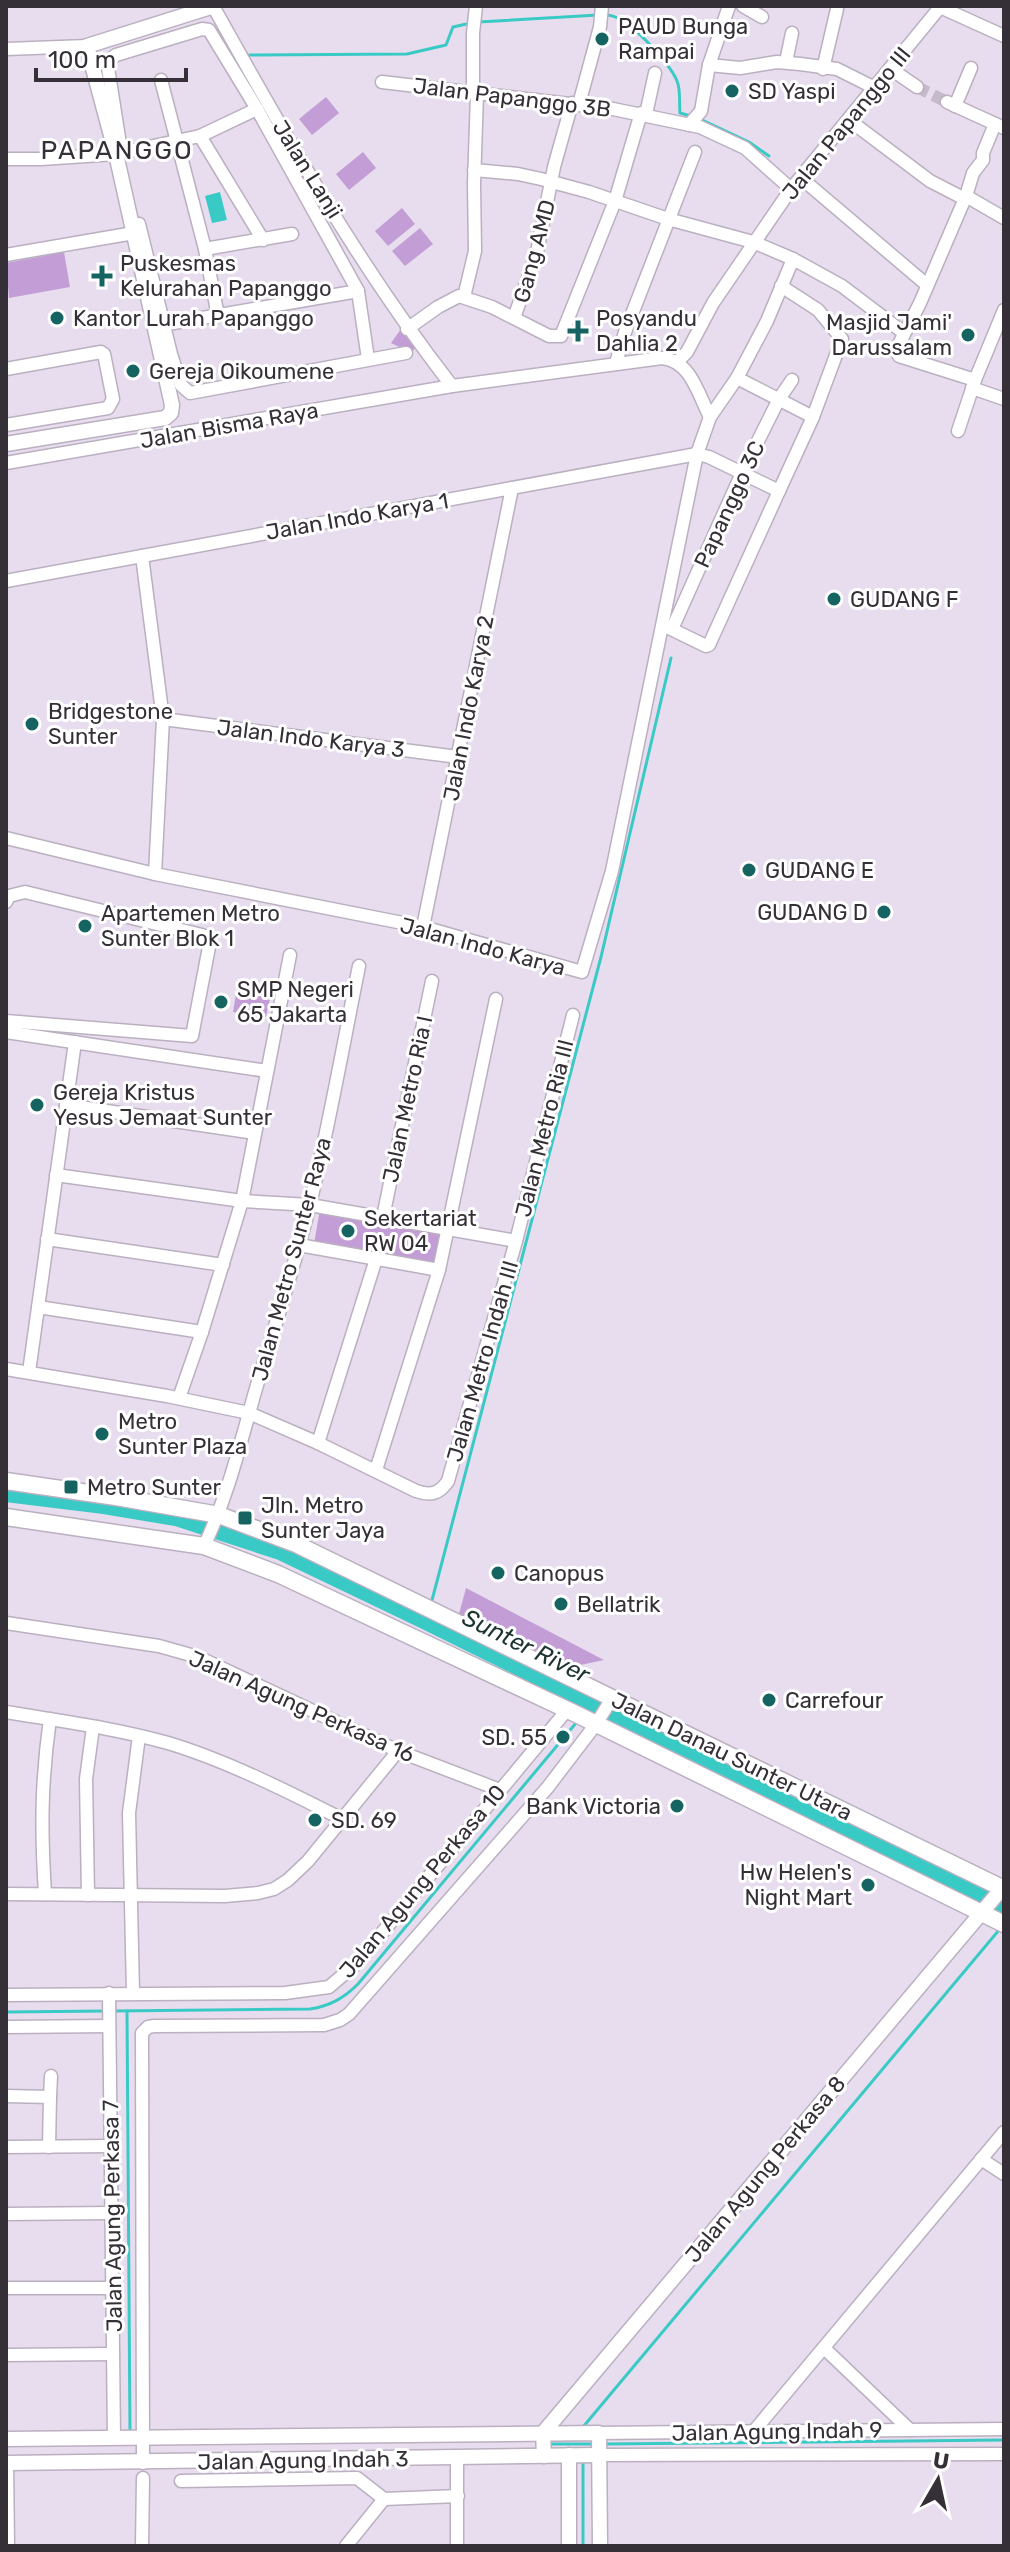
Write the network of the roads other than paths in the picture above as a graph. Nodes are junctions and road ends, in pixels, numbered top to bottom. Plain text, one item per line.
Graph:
1 (214, 6) edge
2 (729, 6) edge
3 (743, 6) edge
4 (941, 6) edge
5 (474, 8) edge
6 (837, 9) dead end
7 (602, 12) edge
8 (762, 17) dead end
9 (792, 33) dead end
10 (1004, 36) edge
11 (87, 46) junction
12 (6, 49) edge
13 (786, 62) junction
14 (709, 65) junction
15 (971, 68) dead end
16 (823, 69) junction
17 (891, 69) junction
18 (655, 73) dead end
19 (161, 80) dead end
20 (382, 82) dead end
21 (917, 87) tunnel mouth
22 (875, 88) junction
23 (475, 94) junction
24 (576, 104) junction
25 (257, 109) junction
26 (644, 114) junction
27 (849, 120) junction
28 (692, 122) junction
29 (999, 126) edge
30 (200, 136) junction
31 (177, 141) junction
32 (695, 152) dead end
33 (119, 154) junction
34 (6, 159) edge
35 (474, 170) junction
36 (801, 178) junction
37 (552, 183) junction
38 (791, 189) junction
39 (966, 198) junction
40 (615, 201) junction
41 (1004, 218) edge
42 (668, 219) junction
43 (134, 233) junction
44 (292, 234) dead end
45 (263, 240) junction
46 (753, 242) junction
47 (205, 249) junction
48 (6, 255) edge
49 (793, 259) junction
50 (927, 285) junction
51 (781, 286) junction
52 (358, 291) junction
53 (464, 297) junction
54 (1003, 313) edge
55 (218, 316) junction
56 (514, 318) junction
57 (158, 326) junction
58 (407, 329) junction
59 (904, 333) junction
60 (406, 353) dead end
61 (368, 359) junction
62 (678, 361) junction
63 (616, 363) junction
64 (6, 369) edge
65 (737, 378) junction
66 (792, 380) dead end
67 (973, 384) junction
68 (452, 386) junction
69 (779, 399) junction
70 (1004, 399) edge
71 (710, 417) junction
72 (813, 417) junction
73 (6, 425) edge
74 (958, 431) dead end
75 (6, 444) edge
76 (703, 456) junction
77 (6, 463) edge
78 (742, 473) junction
79 (512, 488) junction
80 (779, 491) junction
81 (142, 556) junction
82 (6, 581) edge
83 (667, 627) junction
84 (163, 719) junction
85 (458, 757) junction
86 (6, 838) edge
87 (155, 874) junction
88 (6, 902) edge
89 (423, 927) junction
90 (290, 955) dead end
91 (359, 966) dead end
92 (432, 981) dead end
93 (496, 999) dead end
94 (573, 1015) dead end
95 (6, 1021) edge
96 (6, 1032) edge
97 (75, 1042) junction
98 (267, 1071) junction
99 (66, 1105) junction
100 (255, 1133) junction
101 (56, 1175) junction
102 (242, 1201) junction
103 (310, 1205) junction
104 (383, 1217) junction
105 (449, 1229) junction
106 (47, 1239) junction
107 (516, 1241) junction
108 (299, 1245) junction
109 (376, 1259) junction
110 (223, 1265) junction
111 (439, 1270) junction
112 (38, 1307) junction
113 (202, 1332) junction
114 (6, 1369) edge
115 (29, 1372) junction
116 (179, 1398) junction
117 (249, 1413) junction
118 (318, 1443) junction
119 (376, 1470) junction
120 (6, 1481) edge
121 (6, 1517) edge
122 (217, 1518) junction
123 (206, 1543) junction
124 (6, 1623) edge
125 (611, 1700) junction
126 (7, 1716) edge
127 (584, 1717) junction
128 (50, 1719) junction
129 (93, 1727) junction
130 (139, 1736) junction
131 (398, 1751) junction
132 (500, 1790) junction
133 (342, 1819) junction
134 (1002, 1889) edge
135 (6, 1894) edge
136 (45, 1894) junction
137 (88, 1895) junction
138 (130, 1897) junction
139 (990, 1915) edge
140 (133, 1993) junction
141 (6, 1995) edge
142 (109, 2009) junction
143 (154, 2026) joint
144 (6, 2027) edge
145 (51, 2076) dead end
146 (6, 2096) edge
147 (50, 2097) junction
148 (1004, 2132) edge
149 (111, 2146) junction
150 (6, 2147) edge
151 (49, 2147) junction
152 (981, 2159) junction
153 (1004, 2174) edge
154 (111, 2213) junction
155 (6, 2214) edge
156 (6, 2288) edge
157 (112, 2288) junction
158 (824, 2348) junction
159 (113, 2354) junction
160 (6, 2355) edge
161 (1004, 2429) edge
162 (910, 2430) junction
163 (754, 2431) junction
164 (543, 2433) junction
165 (116, 2438) junction
166 (140, 2438) junction
167 (6, 2439) edge
168 (598, 2447) junction
169 (1004, 2454) edge
170 (572, 2455) junction
171 (544, 2456) junction
172 (457, 2457) junction
173 (6, 2463) edge
174 (143, 2470) junction
175 (181, 2481) dead end
176 (458, 2496) junction
177 (384, 2499) junction
178 (8, 2546) edge
179 (142, 2546) edge
180 (346, 2546) edge
181 (457, 2546) edge
182 (569, 2546) edge
183 (600, 2546) edge

1 - 11 street
1 - 58 street, Jalan Lanji
2 - 14 street
3 - 8 street
4 - 10 street
4 - 17 street, Jalan Papanggo III
5 - 23 street
6 - 16 street
7 - 24 street, Gang AMD
9 - 13 street
11 - 12 street
11 - 33 street, Jalan Bisma Raya
13 - 14 street
13 - 16 street
14 - 28 street
15 - 29 street
16 - 22 street
17 - 21 street
17 - 22 street, Jalan Papanggo III
18 - 26 street
19 - 31 street
20 - 23 street, Jalan Papanggo 3B
22 - 27 street, Jalan Papanggo III
23 - 24 street, Jalan Papanggo 3B
23 - 35 street
24 - 26 street, Jalan Papanggo 3B
24 - 37 street, Gang AMD
25 - 30 street
25 - 33 street
25 - 52 street
26 - 28 street, Jalan Papanggo 3B
26 - 40 street
27 - 36 street, Jalan Papanggo III
27 - 39 street
28 - 38 street, Jalan Papanggo 3B
29 - 39 street
30 - 31 street
30 - 45 street
31 - 33 street
31 - 47 street
32 - 42 street
33 - 34 street
33 - 43 street, Jalan Bisma Raya
33 - 57 street
35 - 37 street
35 - 53 street
36 - 38 street, Jalan Papanggo III
36 - 50 street
37 - 40 street
37 - 56 street, Gang AMD
38 - 46 street, Jalan Papanggo III
39 - 41 street
39 - 50 street
40 - 42 street
40 - 56 street
42 - 46 street
42 - 63 street
43 - 48 street
43 - 57 street, Jalan Bisma Raya
44 - 45 street
45 - 47 street
46 - 49 street
46 - 62 street, Jalan Papanggo III
47 - 55 street
49 - 51 street, Jalan Indo Karya
49 - 59 street
50 - 59 street
51 - 65 street, Jalan Indo Karya
51 - 72 street
52 - 55 street
52 - 61 street
53 - 56 street
53 - 58 street
54 - 67 street
55 - 57 street
57 - 61 street
57 - 75 street, Jalan Bisma Raya
58 - 68 street, Jalan Lanji
59 - 67 street
60 - 61 street
62 - 63 street
62 - 71 street
63 - 68 street
64 - 73 street
65 - 69 street
65 - 71 street, Jalan Indo Karya
66 - 69 street, Papanggo 3C
67 - 70 street
67 - 74 street
68 - 77 street, Jalan Bisma Raya
69 - 72 street
69 - 78 street, Papanggo 3C
71 - 76 street, Jalan Indo Karya
72 - 80 street
76 - 78 street
76 - 79 street, Jalan Indo Karya 1
76 - 83 street, Jalan Indo Karya
78 - 80 street
78 - 83 street, Papanggo 3C
79 - 81 street, Jalan Indo Karya 1
79 - 85 street, Jalan Indo Karya 2
80 - 83 street
81 - 82 street, Jalan Indo Karya 1
81 - 84 street
83 - 89 street, Jalan Indo Karya
84 - 85 street, Jalan Indo Karya 3
84 - 87 street
85 - 89 street, Jalan Indo Karya 2
86 - 87 street, Jalan Indo Karya
87 - 89 street, Jalan Indo Karya
88 - 95 street
90 - 98 street
91 - 103 street, Jalan Metro Sunter Raya
92 - 104 street, Jalan Metro Ria I
93 - 105 street
94 - 107 street, Jalan Metro Ria III
96 - 97 street
97 - 98 street
97 - 99 street
98 - 100 street
99 - 100 street
99 - 101 street
100 - 102 street
101 - 102 street
101 - 106 street
102 - 103 street
102 - 110 street
103 - 104 street
103 - 108 street, Jalan Metro Sunter Raya
104 - 105 street
105 - 107 street
105 - 111 street
106 - 110 street
106 - 112 street
107 - 119 street, Jalan Metro Indah III
108 - 109 street
108 - 117 street, Jalan Metro Sunter Raya
109 - 111 street
109 - 118 street
110 - 113 street
111 - 119 street
112 - 113 street
112 - 115 street
113 - 116 street
114 - 115 street
115 - 116 street
116 - 117 street
117 - 118 street
117 - 122 street, Jalan Metro Sunter Raya
118 - 119 street
120 - 122 main road, Jalan Danau Sunter Utara
121 - 123 main road, Jalan Danau Sunter Utara
122 - 123 street, Jalan Metro Sunter Raya
122 - 125 main road, Jalan Danau Sunter Utara
123 - 127 main road, Jalan Danau Sunter Utara
124 - 131 street, Jalan Agung Perkasa 16
125 - 127 street, Jalan Agung Perkasa 10
125 - 134 main road, Jalan Danau Sunter Utara
126 - 128 street
127 - 132 street, Jalan Agung Perkasa 10
127 - 139 main road, Jalan Danau Sunter Utara
127 - 143 street, Jalan Agung Perkasa 10
128 - 129 street
128 - 136 street
129 - 130 street
129 - 137 street
130 - 133 street
130 - 138 street
131 - 132 street, Jalan Agung Perkasa 16
131 - 133 street
132 - 140 street, Jalan Agung Perkasa 10
133 - 138 street
134 - 139 street, Jalan Agung Perkasa 8
135 - 136 street
136 - 137 street
137 - 138 street
138 - 140 street
139 - 164 street, Jalan Agung Perkasa 8
140 - 142 street, Jalan Agung Perkasa 10
141 - 142 street, Jalan Agung Perkasa 10
142 - 144 street, Jalan Agung Perkasa 10
142 - 149 street, Jalan Agung Perkasa 7
143 - 166 street, Jalan Agung Perkasa 7
145 - 147 street
146 - 147 street
147 - 151 street
148 - 152 street
149 - 151 street
149 - 154 street, Jalan Agung Perkasa 7
150 - 151 street
152 - 153 street
152 - 158 street
154 - 155 street
154 - 157 street, Jalan Agung Perkasa 7
156 - 157 street
157 - 159 street, Jalan Agung Perkasa 7
158 - 162 street
158 - 163 street
159 - 160 street
159 - 165 street, Jalan Agung Perkasa 7
161 - 162 street, Jalan Agung Indah 9
162 - 163 street, Jalan Agung Indah 9
163 - 168 street, Jalan Agung Indah 9
164 - 166 street, Jalan Agung Indah 3
164 - 168 street, Jalan Agung Indah 3
164 - 171 street
165 - 166 street, Jalan Agung Indah 3
165 - 167 street, Jalan Agung Indah 3
166 - 174 street, Jalan Agung Perkasa 7
168 - 169 street, Jalan Agung Indah 9
168 - 170 street, Jalan Agung Indah 3
168 - 183 street
170 - 171 street, Jalan Agung Indah 3
170 - 182 street
171 - 172 street, Jalan Agung Indah 3
172 - 174 street, Jalan Agung Indah 3
172 - 176 street
173 - 174 street, Jalan Agung Indah 3
173 - 178 street
174 - 179 street, Jalan Agung Perkasa 7
175 - 177 street
176 - 177 street
176 - 181 street
177 - 180 street

